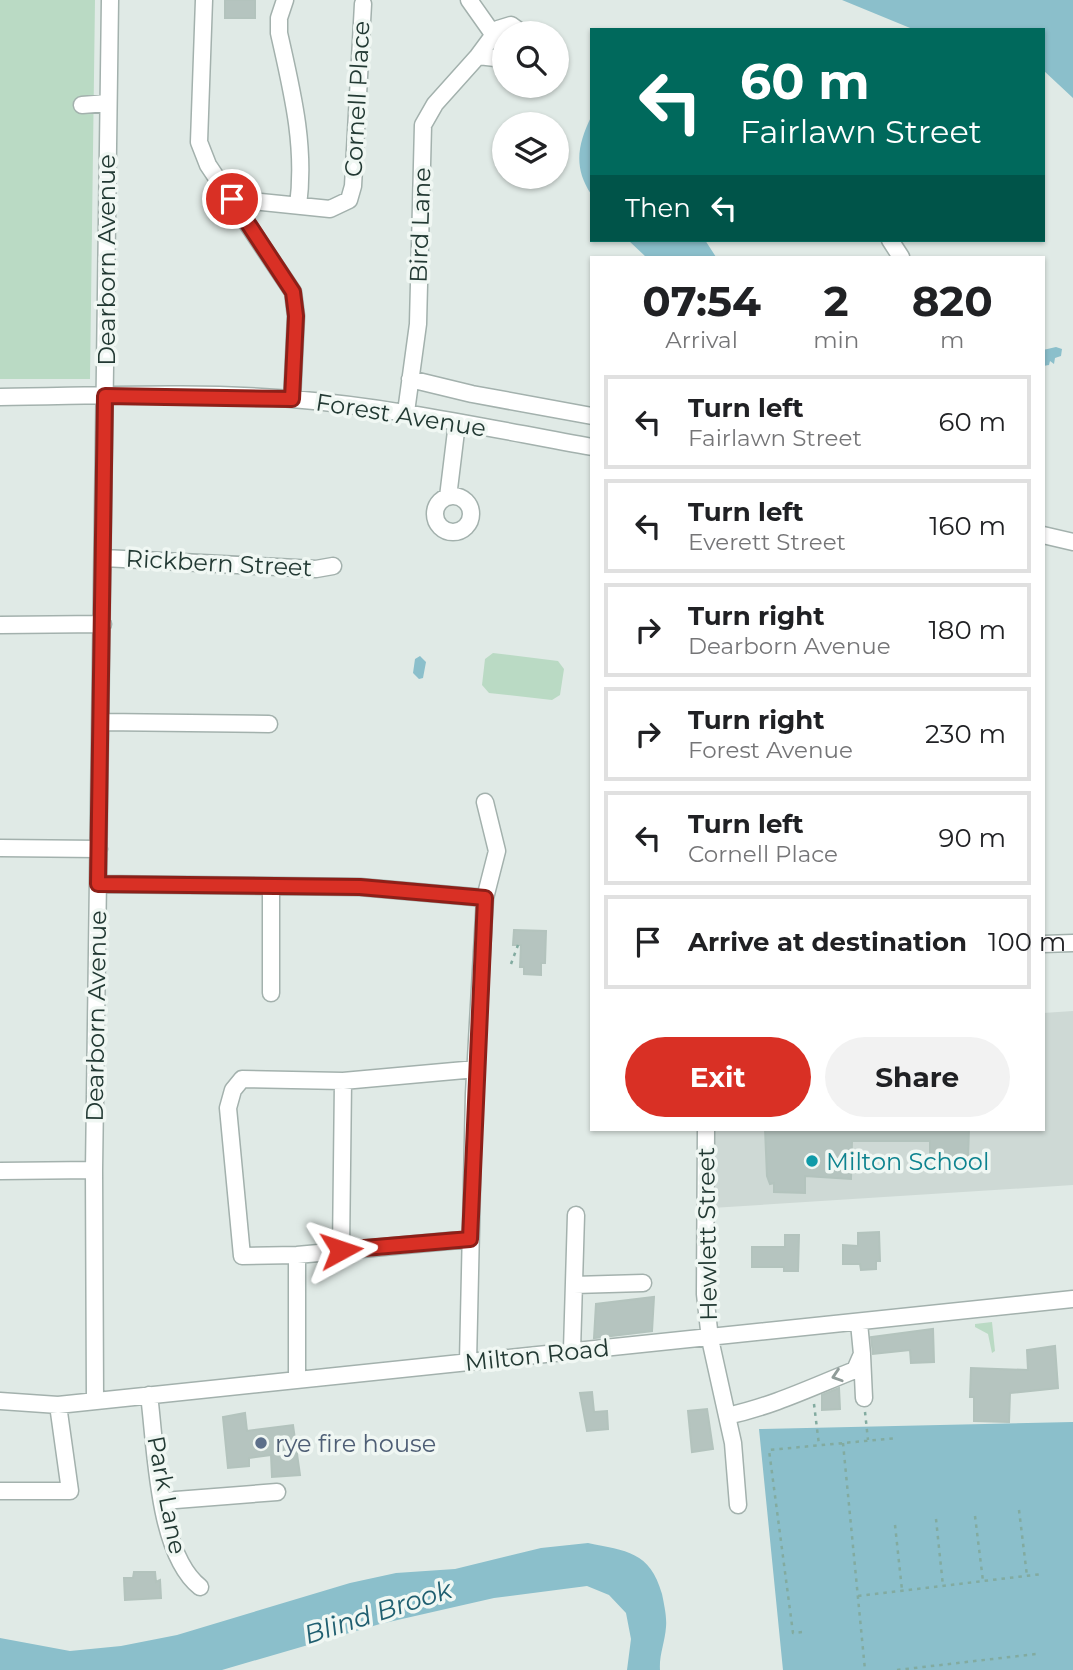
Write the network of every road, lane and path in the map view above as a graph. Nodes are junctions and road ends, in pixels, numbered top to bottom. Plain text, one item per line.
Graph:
1 (110, 0) edge
2 (204, 0) edge
3 (285, 0) edge
4 (468, 0) edge
5 (363, 4) dead end
6 (492, 33) edge
7 (492, 35) edge
8 (478, 56) junction
9 (492, 58) edge
10 (107, 103) junction
11 (82, 105) dead end
12 (232, 199) junction
13 (298, 206) junction
14 (410, 379) junction
15 (105, 396) junction
16 (0, 397) edge
17 (292, 399) junction
18 (406, 412) junction
19 (590, 416) edge
20 (457, 423) junction
21 (590, 447) edge
22 (448, 497) dead end
23 (1045, 535) edge
24 (1073, 542) edge
25 (104, 558) junction
26 (333, 566) dead end
27 (103, 624) junction
28 (0, 625) edge
29 (101, 722) junction
30 (269, 724) dead end
31 (485, 802) dead end
32 (0, 848) edge
33 (99, 849) junction
34 (98, 884) junction
35 (271, 886) junction
36 (485, 898) junction
37 (1073, 943) edge
38 (1045, 944) edge
39 (518, 945) dead end
40 (511, 964) dead end
41 (271, 993) dead end
42 (476, 1069) junction
43 (343, 1081) junction
44 (706, 1131) edge
45 (94, 1170) junction
46 (0, 1171) edge
47 (576, 1215) dead end
48 (470, 1239) junction
49 (341, 1250) junction
50 (297, 1255) junction
51 (643, 1283) dead end
52 (574, 1285) junction
53 (1073, 1299) edge
54 (859, 1323) junction
55 (710, 1339) junction
56 (572, 1350) junction
57 (862, 1354) junction
58 (468, 1362) junction
59 (297, 1380) junction
60 (812, 1387) junction
61 (149, 1395) junction
62 (864, 1398) joint
63 (0, 1401) edge
64 (95, 1401) junction
65 (58, 1405) junction
66 (727, 1416) junction
67 (897, 1438) dead end
68 (868, 1441) junction
69 (843, 1443) junction
70 (819, 1446) junction
71 (0, 1492) edge
72 (277, 1492) dead end
73 (163, 1501) junction
74 (738, 1505) dead end
75 (1019, 1510) dead end
76 (975, 1516) dead end
77 (936, 1519) dead end
78 (895, 1525) dead end
79 (1042, 1574) dead end
80 (1027, 1576) junction
81 (983, 1581) junction
82 (943, 1586) junction
83 (200, 1587) dead end
84 (902, 1590) junction
85 (858, 1596) junction
86 (802, 1632) dead end
87 (1036, 1654) dead end
88 (865, 1670) edge
89 (897, 1670) edge

1 - 10 street, Dearborn Avenue
2 - 12 street
3 - 13 street
4 - 6 street
5 - 13 street, Cornell Place
7 - 8 street, Bird Lane
8 - 9 street
8 - 14 street, Bird Lane
10 - 11 street
10 - 15 street, Dearborn Avenue
12 - 13 street, Cornell Place
12 - 17 street
14 - 18 street, Bird Lane
14 - 19 street
15 - 16 street, Forest Avenue
15 - 17 street, Forest Avenue
15 - 25 street, Dearborn Avenue
17 - 18 street, Forest Avenue
18 - 20 street, Forest Avenue
20 - 21 street, Forest Avenue
20 - 22 street
23 - 24 street
25 - 26 street, Rickbern Street
25 - 27 street, Dearborn Avenue
27 - 28 street
27 - 29 street, Dearborn Avenue
29 - 30 street
29 - 33 street, Dearborn Avenue
31 - 36 street
32 - 33 street
33 - 34 street, Dearborn Avenue
34 - 35 street
34 - 45 street, Dearborn Avenue
35 - 36 street
35 - 41 street
36 - 42 street
37 - 38 street
39 - 40 path
42 - 43 street
42 - 48 street
43 - 49 street
43 - 50 street
44 - 55 street, Hewlett Street
45 - 46 street
45 - 64 street, Dearborn Avenue
47 - 52 street
48 - 49 street
48 - 58 street
49 - 50 street
50 - 59 street
51 - 52 street
52 - 56 street
53 - 54 street, Milton Road
54 - 55 street, Milton Road
54 - 57 street
55 - 56 street, Milton Road
55 - 66 street, Hewlett Street
56 - 58 street, Milton Road
57 -> 60 street
57 - 62 street
58 - 59 street, Milton Road
59 - 61 street, Milton Road
60 - 66 street
60 - 70 path
61 - 64 street, Milton Road
61 - 73 street, Park Lane
62 - 68 path
63 - 65 street, Milton Road
64 - 65 street, Milton Road
65 - 71 street
66 - 74 street, Hewlett Street
67 - 68 path
68 - 69 path
69 - 70 path
69 - 85 path
70 - 86 path
72 - 73 street
73 - 83 street, Park Lane
75 - 80 path
76 - 81 path
77 - 82 path
78 - 84 path
79 - 80 path
80 - 81 path
81 - 82 path
82 - 84 path
84 - 85 path
85 - 88 path
87 - 89 path

